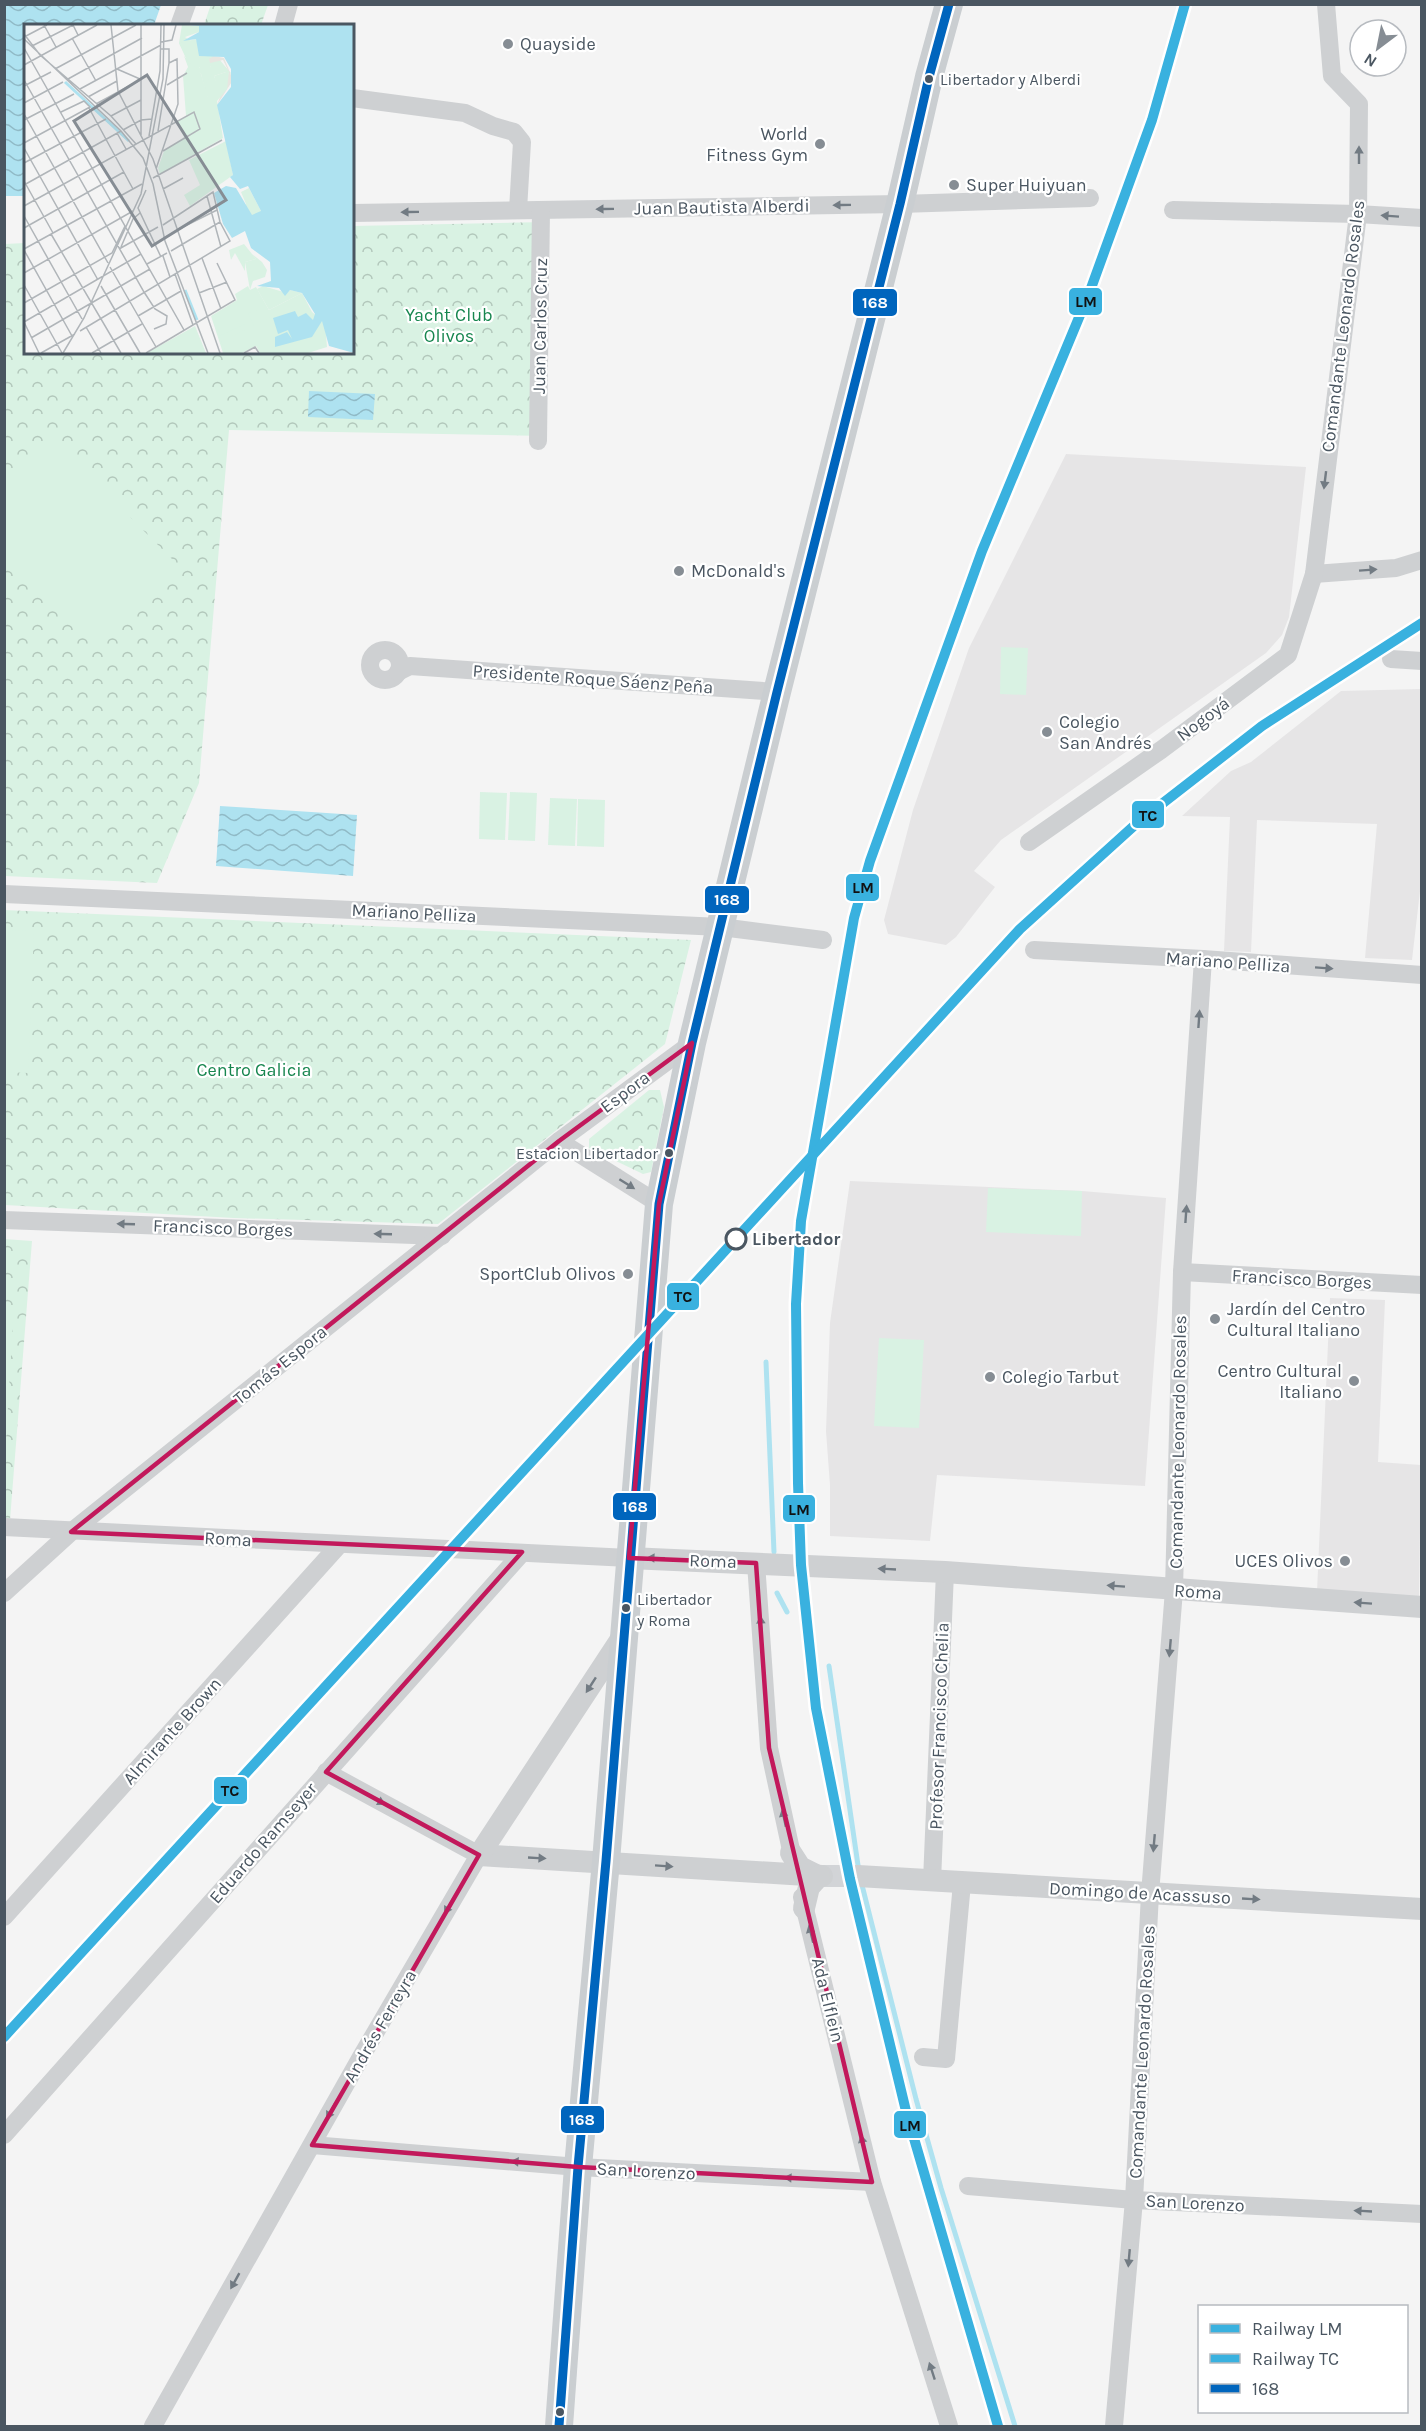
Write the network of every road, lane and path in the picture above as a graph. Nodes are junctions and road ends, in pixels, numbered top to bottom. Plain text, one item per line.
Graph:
1 (187, 4) edge
2 (289, 4) edge
3 (1326, 4) edge
4 (946, 5) edge
5 (180, 24) edge
6 (284, 24) edge
7 (354, 98) edge
8 (1090, 198) dead end
9 (900, 204) junction
10 (518, 210) junction
11 (541, 210) junction
12 (1173, 210) dead end
13 (354, 213) edge
14 (1358, 214) junction
15 (1422, 218) edge
16 (538, 441) dead end
17 (1422, 560) edge
18 (1314, 574) junction
19 (1288, 656) joint
20 (1391, 659) dead end
21 (1422, 661) edge
22 (402, 665) dead end
23 (777, 692) junction
24 (1029, 842) dead end
25 (4, 894) edge
26 (721, 927) junction
27 (823, 940) dead end
28 (1034, 950) dead end
29 (1203, 959) junction
30 (1422, 975) edge
31 (692, 1043) junction
32 (559, 1141) junction
33 (659, 1204) junction
34 (4, 1220) edge
35 (442, 1236) junction
36 (1182, 1272) junction
37 (1422, 1285) edge
38 (4, 1527) edge
39 (71, 1532) junction
40 (340, 1544) junction
41 (522, 1552) junction
42 (629, 1557) junction
43 (756, 1563) junction
44 (945, 1572) junction
45 (1174, 1590) junction
46 (4, 1593) edge
47 (1422, 1607) edge
48 (623, 1636) junction
49 (326, 1772) junction
50 (791, 1853) junction
51 (479, 1855) junction
52 (606, 1861) junction
53 (796, 1875) junction
54 (820, 1876) junction
55 (858, 1876) tunnel mouth
56 (932, 1881) junction
57 (962, 1883) junction
58 (1150, 1894) junction
59 (804, 1908) junction
60 (1422, 1908) edge
61 (4, 1917) edge
62 (922, 2057) dead end
63 (4, 2135) edge
64 (312, 2145) junction
65 (578, 2167) junction
66 (872, 2182) junction
67 (968, 2186) dead end
68 (1134, 2200) junction
69 (1422, 2214) edge
70 (159, 2425) edge
71 (559, 2427) edge
72 (949, 2427) edge
73 (1114, 2427) edge

1 - 5 street
2 - 6 street
14 -> 3 street, Comandante Leonardo Rosales
4 - 9 main road
7 - 10 street
8 - 9 street, Juan Bautista Alberdi
9 -> 11 street, Juan Bautista Alberdi
9 - 23 main road
10 - 11 street, Juan Bautista Alberdi
10 -> 13 street, Juan Bautista Alberdi
11 - 16 street, Juan Carlos Cruz
12 - 14 street
15 -> 14 street
14 -> 18 street, Comandante Leonardo Rosales
18 -> 17 street
18 - 19 street, Comandante Leonardo Rosales
19 - 24 street, Nogoyá
20 - 21 street
22 - 23 street, Presidente Roque Sáenz Peña
23 - 26 main road
25 - 26 street, Mariano Pelliza
26 - 27 street, Mariano Pelliza
26 - 31 main road
28 - 29 street, Mariano Pelliza
29 -> 30 street, Mariano Pelliza
36 -> 29 street, Comandante Leonardo Rosales
31 - 32 street, Espora
31 - 33 main road
32 -> 33 street
32 - 35 street, Tomás Espora
33 - 42 main road
35 -> 34 street, Francisco Borges
35 - 39 street, Tomás Espora
36 - 37 street, Francisco Borges
36 - 45 street, Comandante Leonardo Rosales
38 - 39 street, Roma
39 - 40 street, Roma
39 - 46 street, Tomás Espora
40 - 41 street, Roma
40 - 61 street, Almirante Brown
41 - 42 street, Roma
41 - 49 street, Eduardo Ramseyer
43 -> 42 street, Roma
42 - 48 main road
44 -> 43 street, Roma
50 -> 43 street, Ada Elflein
45 -> 44 street, Roma
44 - 56 street, Profesor Francisco Chelia
47 -> 45 street, Roma
45 -> 58 street, Comandante Leonardo Rosales
48 -> 51 street, Andrés Ferreyra
48 - 52 main road
49 -> 51 street
49 - 63 street, Eduardo Ramseyer
50 - 53 street, Ada Elflein
50 - 54 street
51 -> 52 street
51 -> 64 street, Andrés Ferreyra
52 -> 53 street
52 - 65 main road
53 - 54 street
53 - 59 street, Ada Elflein
54 - 59 street
55 - 56 street, Domingo de Acassuso
56 - 57 street, Domingo de Acassuso
57 - 58 street, Domingo de Acassuso
57 - 62 street
58 -> 60 street, Domingo de Acassuso
58 - 68 street, Comandante Leonardo Rosales
66 -> 59 street, Ada Elflein
65 -> 64 street, San Lorenzo
64 -> 70 street, Andrés Ferreyra
66 -> 65 street, San Lorenzo
65 - 71 main road
72 -> 66 street, Ada Elflein
67 - 68 street, San Lorenzo
69 -> 68 street, San Lorenzo
68 -> 73 street, Comandante Leonardo Rosales

